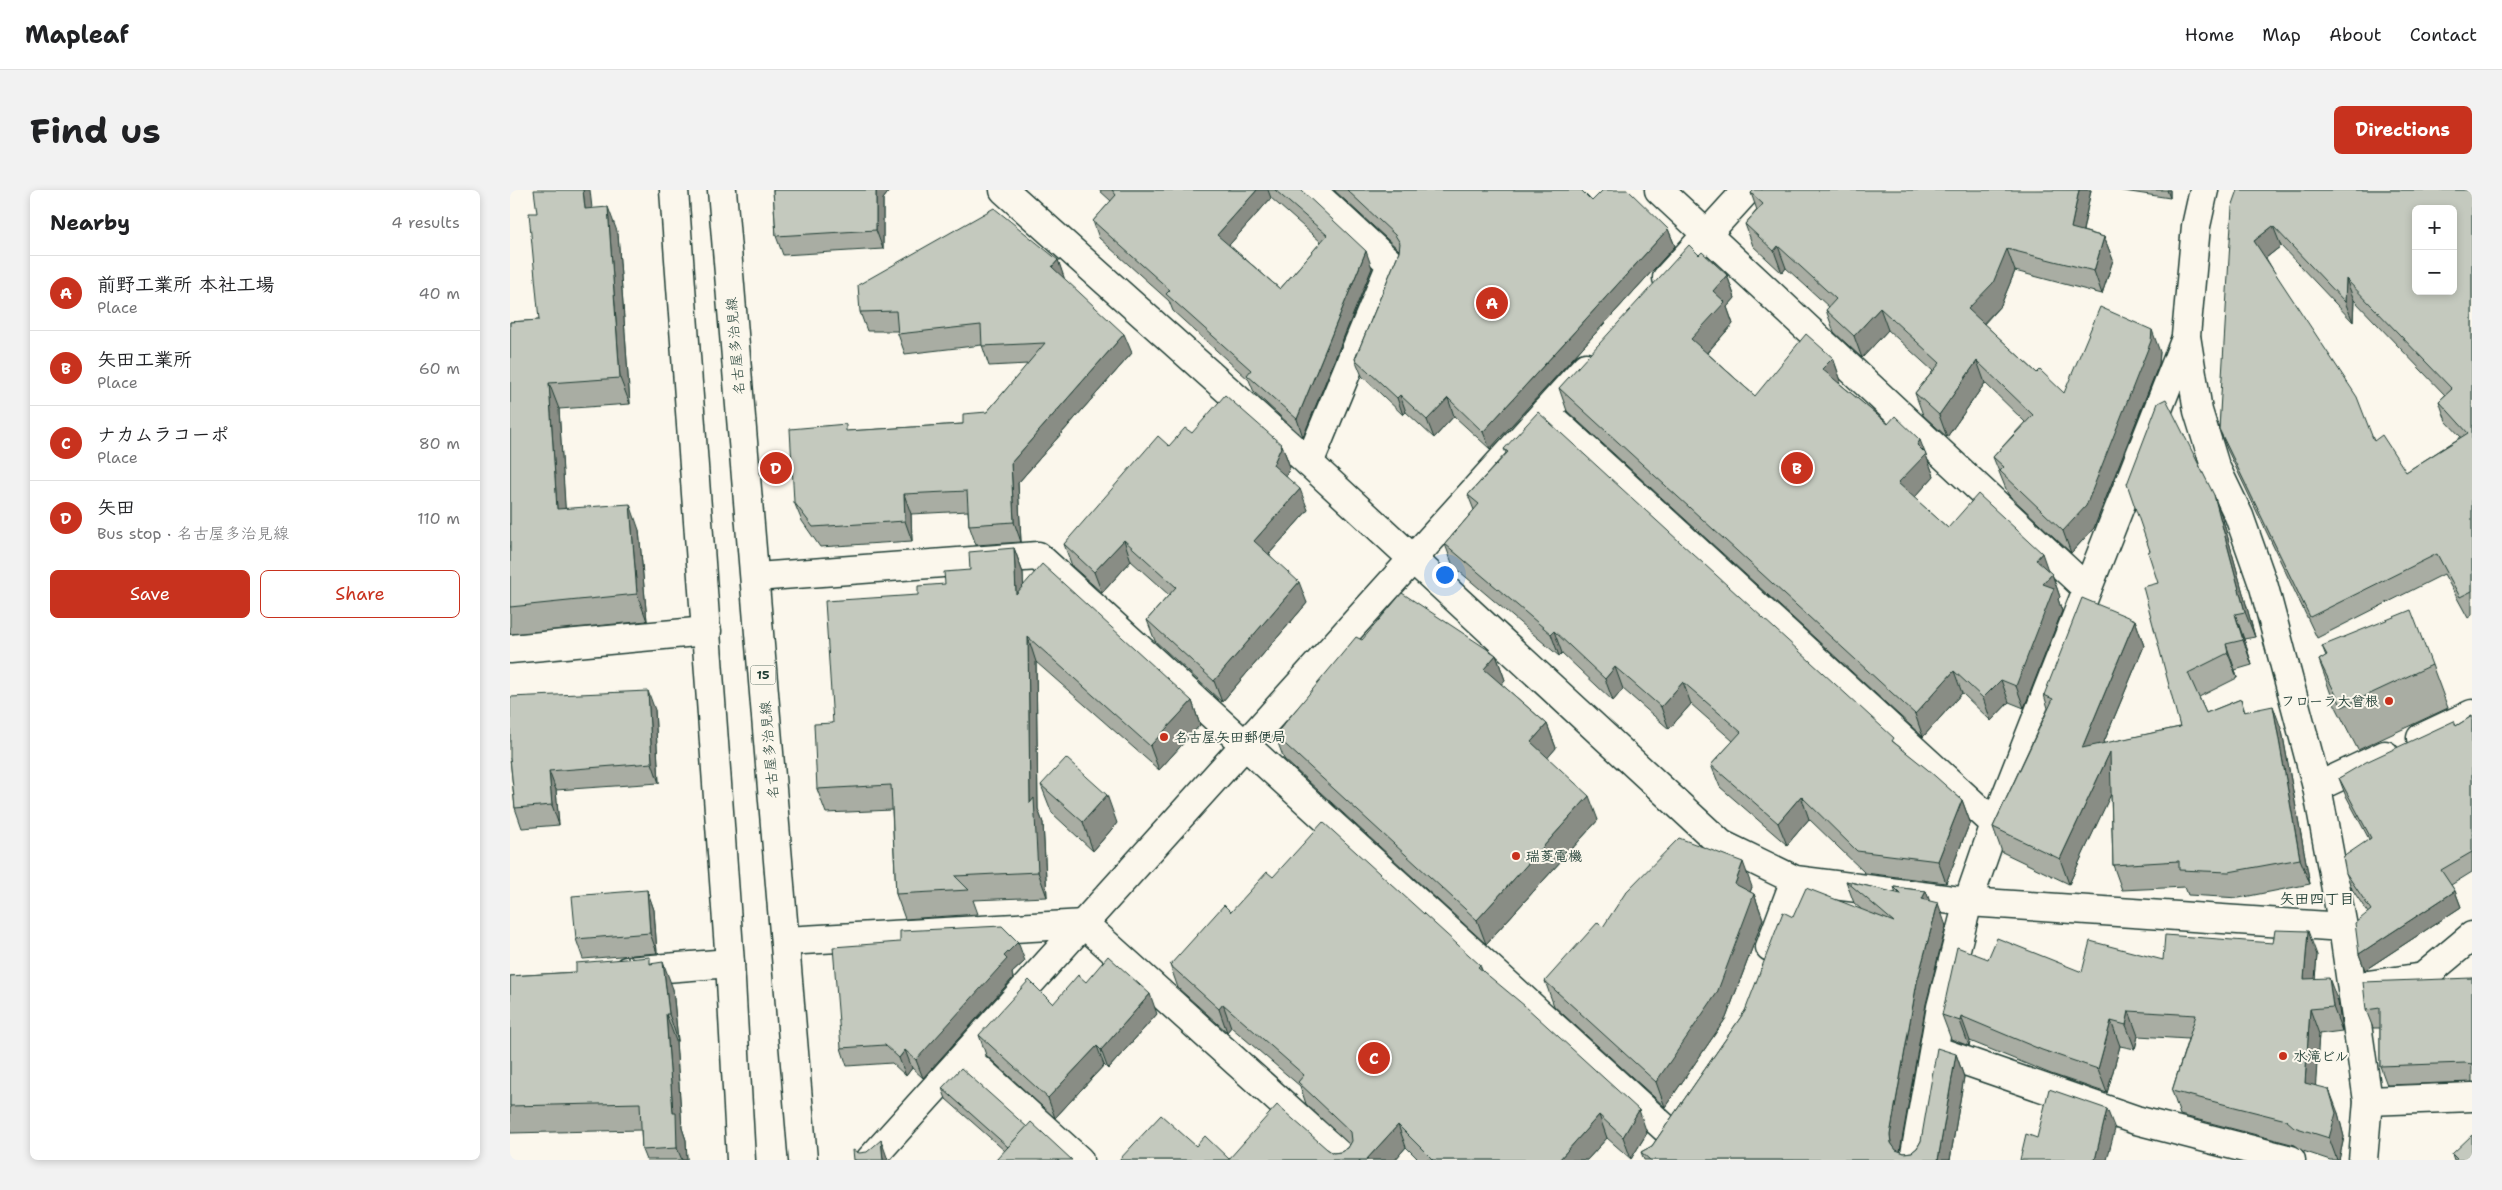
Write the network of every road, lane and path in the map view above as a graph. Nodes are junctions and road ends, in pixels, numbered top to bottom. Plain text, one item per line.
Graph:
1 (674, 190) edge
2 (722, 190) edge
3 (1004, 190) edge
4 (1311, 190) edge
5 (1659, 190) edge
6 (1747, 190) edge
7 (2204, 190) edge
8 (1706, 235) junction
9 (1652, 294) edge
10 (2186, 336) junction
11 (1605, 346) edge
12 (1545, 412) junction
13 (1308, 463) junction
14 (1411, 559) junction
15 (754, 577) junction
16 (2087, 588) junction
17 (707, 631) junction
18 (510, 649) edge
19 (2472, 714) edge
20 (1245, 746) junction
21 (2317, 787) junction
22 (1995, 824) junction
23 (1795, 880) junction
24 (1968, 902) junction
25 (1084, 924) junction
26 (2342, 927) junction
27 (2472, 936) edge
28 (785, 941) junction
29 (730, 963) junction
30 (1761, 971) edge
31 (606, 973) edge
32 (2352, 988) junction
33 (1934, 1050) junction
34 (965, 1057) junction
35 (2472, 1097) edge
36 (2368, 1101) junction
37 (1684, 1105) edge
38 (1667, 1130) junction
39 (1652, 1152) edge
40 (741, 1160) edge
41 (803, 1160) edge
42 (870, 1160) edge
43 (1079, 1160) edge
44 (1344, 1160) edge
45 (1914, 1160) edge
46 (2291, 1160) edge
47 (2363, 1160) edge

1 - 17 street
2 - 15 street, 名古屋多治見線 / 15
3 - 13 street
4 - 13 street
5 - 8 street
6 - 8 street
7 - 10 street
8 - 9 street
8 - 16 street
10 - 16 street
10 - 21 street
11 - 12 street
12 - 14 street
12 - 22 street
13 - 14 street
14 - 20 street
14 - 23 street
15 - 20 street
15 - 28 street, 名古屋多治見線 / 15
16 - 22 street
17 - 18 street
17 - 29 street
19 - 21 street
20 - 25 street
20 - 38 street
21 - 26 street
22 - 24 street
23 - 24 street
23 - 30 street
24 - 26 street
24 - 33 street
25 - 28 street
25 - 34 street
25 - 44 street
26 - 32 street
27 - 32 street
28 - 41 street, 名古屋多治見線 / 15
29 - 31 street
29 - 40 street
32 - 36 street
33 - 45 street
33 - 46 street
34 - 42 street
34 - 43 street
35 - 36 street
36 - 47 street
37 - 38 street
38 - 39 street

